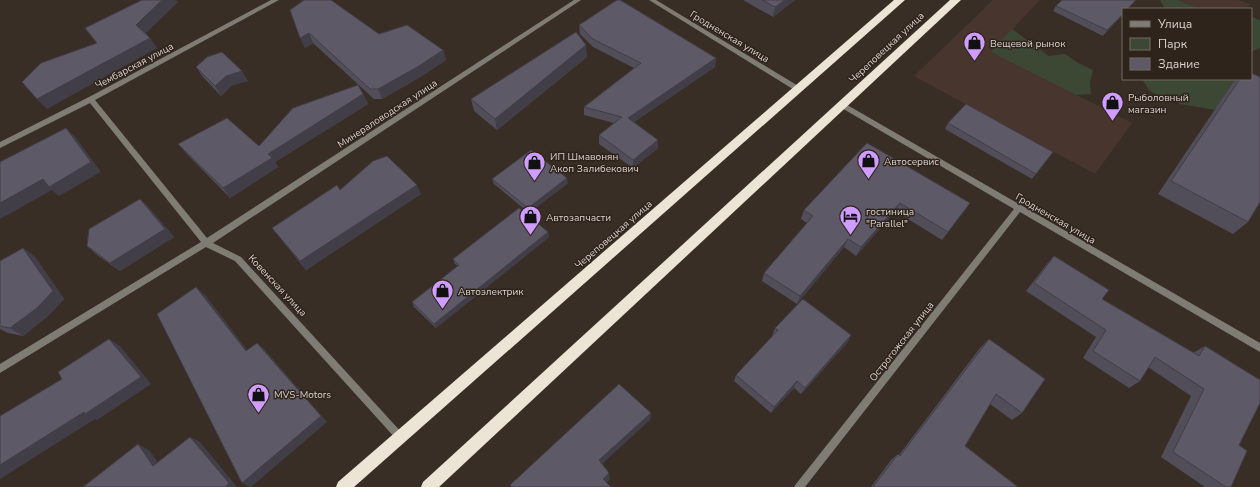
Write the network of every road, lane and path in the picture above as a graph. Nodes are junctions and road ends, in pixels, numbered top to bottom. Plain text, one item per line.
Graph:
1 (276, 0) edge
2 (578, 0) edge
3 (652, 0) edge
4 (900, 0) edge
5 (956, 0) edge
6 (798, 89) junction
7 (91, 99) junction
8 (842, 105) junction
9 (0, 145) edge
10 (1019, 208) junction
11 (206, 244) junction
12 (1260, 348) edge
13 (0, 370) edge
14 (400, 437) junction
15 (342, 487) edge
16 (428, 487) edge
17 (799, 487) edge

1 - 7 street, Чембарская улица
2 - 11 street, Минераловодская улица
3 - 6 street, Гродненская улица
4 - 6 highway, Череповецкая улица
5 - 8 highway, Череповецкая улица
6 - 14 highway, Череповецкая улица
7 - 9 street, Чембарская улица
7 - 11 street, Ковенская улица
8 - 10 street, Гродненская улица
8 - 16 highway, Череповецкая улица
10 - 12 street, Гродненская улица
10 - 17 street, Острогожская улица
11 - 13 street, Минераловодская улица
11 - 14 street, Ковенская улица
14 - 15 highway, Череповецкая улица

